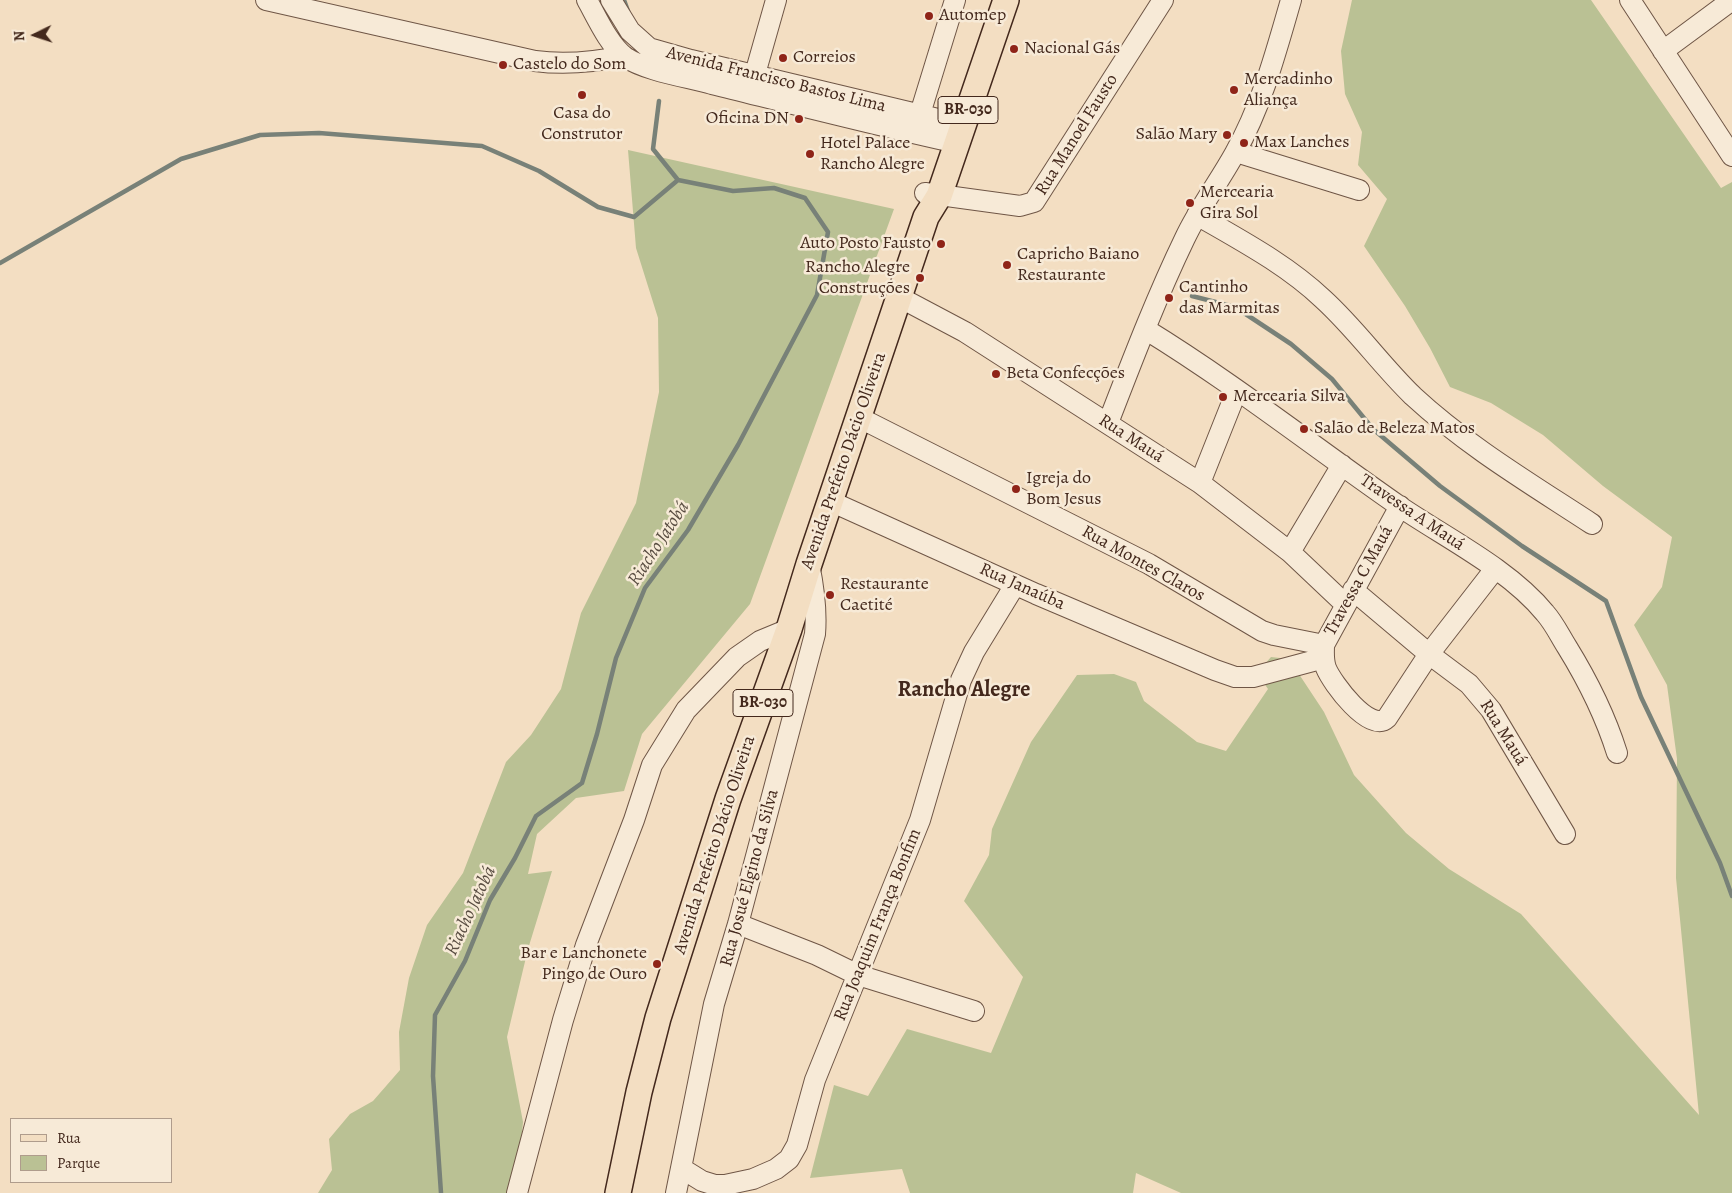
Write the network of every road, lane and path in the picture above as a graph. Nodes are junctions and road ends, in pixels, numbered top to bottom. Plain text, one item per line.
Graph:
1 (266, 0) edge
2 (587, 0) edge
3 (611, 0) edge
4 (776, 0) edge
5 (955, 0) edge
6 (992, 0) edge
7 (1006, 0) edge
8 (1163, 0) edge
9 (1291, 0) edge
10 (1630, 0) edge
11 (1732, 0) edge
12 (1664, 51) junction
13 (624, 56) junction
14 (755, 74) junction
15 (774, 89) junction
16 (917, 124) junction
17 (953, 132) junction
18 (1236, 152) junction
19 (1732, 156) edge
20 (1359, 190) dead end
21 (930, 202) junction
22 (1197, 215) junction
23 (899, 297) junction
24 (1145, 329) junction
25 (1237, 390) junction
26 (858, 417) junction
27 (1108, 423) junction
28 (1342, 465) junction
29 (1200, 484) junction
30 (830, 501) junction
31 (1400, 506) junction
32 (1592, 524) dead end
33 (1290, 552) junction
34 (809, 564) junction
35 (1495, 568) junction
36 (1015, 585) junction
37 (1349, 597) junction
38 (789, 629) junction
39 (1324, 651) junction
40 (1429, 654) junction
41 (1617, 753) dead end
42 (1565, 834) dead end
43 (738, 924) junction
44 (858, 975) junction
45 (974, 1011) dead end
46 (681, 1168) junction
47 (517, 1193) edge
48 (618, 1193) edge
49 (676, 1193) edge

1 - 13 street
2 - 13 street, Avenida Francisco Bastos Lima
3 - 14 street, Avenida Francisco Bastos Lima
4 - 14 street
5 - 16 street
6 - 17 main road, Avenida Prefeito Dácio Oliveira / BR-030
7 - 17 main road, Avenida Prefeito Dácio Oliveira / BR-030
8 - 21 street, Rua Manoel Fausto
9 - 18 street
10 - 12 street
11 - 12 street
12 - 19 street
13 - 15 street, Avenida Francisco Bastos Lima
14 - 15 street, Avenida Francisco Bastos Lima
15 - 16 street, Avenida Francisco Bastos Lima
16 - 17 street, Avenida Francisco Bastos Lima
17 - 21 main road, Avenida Prefeito Dácio Oliveira / BR-030
18 - 20 street
18 - 22 street
21 - 23 main road, Avenida Prefeito Dácio Oliveira / BR-030
22 - 24 street
22 - 32 street
23 - 26 main road, Avenida Prefeito Dácio Oliveira / BR-030
23 - 27 street, Rua Mauá
24 - 25 street, Travessa A Mauá
24 - 27 street
25 - 28 street, Travessa A Mauá
25 - 29 street
26 - 30 main road, Avenida Prefeito Dácio Oliveira / BR-030
26 - 39 street, Rua Montes Claros
27 - 29 street, Rua Mauá
28 - 31 street, Travessa A Mauá
28 - 33 street
29 - 33 street, Rua Mauá
30 - 34 main road, Avenida Prefeito Dácio Oliveira / BR-030
30 - 36 street, Rua Janaúba
31 - 35 street, Travessa A Mauá
31 - 37 street, Travessa C Mauá
33 - 37 street, Rua Mauá
34 - 38 main road, Avenida Prefeito Dácio Oliveira / BR-030
34 - 43 street, Rua Josué Elgino da Silva
35 - 40 street
35 - 41 street, Travessa A Mauá
36 - 39 street, Rua Janaúba
36 - 44 street, Rua Joaquim França Bonfim
37 - 39 street, Travessa C Mauá
37 - 40 street, Rua Mauá
38 - 47 street
38 - 48 main road, Avenida Prefeito Dácio Oliveira / BR-030
39 - 40 street
40 - 42 street, Rua Mauá
43 - 44 street
43 - 46 street, Rua Josué Elgino da Silva
44 - 45 street
44 - 46 street, Rua Joaquim França Bonfim
46 - 49 street, Rua Josué Elgino da Silva

